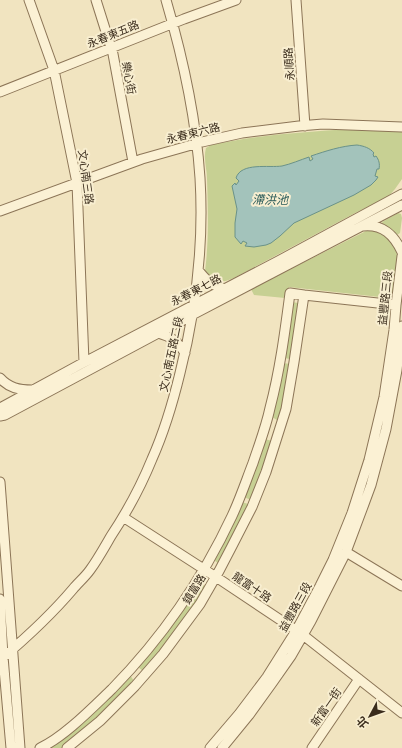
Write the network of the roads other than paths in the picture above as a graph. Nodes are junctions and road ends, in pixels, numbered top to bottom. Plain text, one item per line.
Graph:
1 (29, 0) edge
2 (96, 0) edge
3 (166, 0) edge
4 (236, 0) edge
5 (296, 0) edge
6 (172, 24) junction
7 (111, 48) junction
8 (54, 70) junction
9 (0, 92) edge
10 (305, 126) junction
11 (402, 127) edge
12 (197, 143) junction
13 (134, 162) junction
14 (77, 183) junction
15 (402, 194) edge
16 (402, 205) edge
17 (0, 211) edge
18 (362, 226) junction
19 (402, 252) edge
20 (402, 256) edge
21 (198, 270) junction
22 (225, 289) junction
23 (304, 295) junction
24 (194, 304) junction
25 (396, 305) junction
26 (192, 315) junction
27 (402, 326) edge
28 (158, 333) junction
29 (185, 353) junction
30 (280, 360) junction
31 (84, 362) junction
32 (294, 362) junction
33 (0, 378) edge
34 (32, 390) junction
35 (0, 408) edge
36 (0, 416) edge
37 (265, 427) junction
38 (279, 431) junction
39 (373, 461) junction
40 (0, 482) edge
41 (239, 498) junction
42 (254, 504) junction
43 (123, 517) junction
44 (346, 552) junction
45 (204, 570) junction
46 (216, 577) junction
47 (402, 586) edge
48 (0, 599) edge
49 (299, 633) junction
50 (12, 650) junction
51 (2, 659) edge
52 (131, 668) junction
53 (142, 678) junction
54 (360, 679) junction
55 (402, 713) edge
56 (11, 748) edge
57 (20, 748) edge
58 (40, 748) edge
59 (67, 748) edge
60 (210, 748) edge
61 (222, 748) edge
62 (312, 748) edge

1 - 8 street, 文心南三路
2 - 7 street, 樂心街
3 - 6 street, 文心南五路二段
4 - 6 street, 永春東五路
5 - 10 street, 永順路
6 - 7 street, 永春東五路
6 - 12 street, 文心南五路二段
7 - 8 street, 永春東五路
7 - 13 street, 樂心街
8 - 9 street, 永春東五路
8 - 14 street, 文心南三路
10 - 11 street, 永春東六路
10 - 12 street, 永春東六路
12 - 13 street, 永春東六路
12 - 21 street, 文心南五路二段
13 - 14 street, 永春東六路
14 - 17 street, 永春東六路
14 - 31 street, 文心南三路
15 - 22 street, 永春東七路
16 - 18 street, 永春東七路
18 - 19 street
18 - 26 street, 永春東七路
20 - 25 street, 益豐路三段
21 - 22 street
21 - 24 street, 文心南五路二段
22 - 24 street, 永春東七路
23 - 25 street
23 - 30 street, 鎮富路
23 - 32 street, 鎮富路
24 - 26 street, 文心南五路二段
24 - 31 street, 永春東七路
25 - 39 street, 益豐路三段
26 - 28 street, 永春東七路
26 - 29 street, 文心南五路二段
27 - 39 street, 益豐路三段
28 - 29 street
28 - 36 street, 永春東七路
29 - 43 street, 文心南五路二段
30 - 32 street
30 - 37 street, 鎮富路
31 - 34 street, 永春東七路
32 - 38 street, 鎮富路
33 - 34 street
34 - 35 street, 永春東七路
37 - 38 street
37 - 41 street, 鎮富路
38 - 42 street, 鎮富路
39 - 44 street, 益豐路三段
39 - 49 street, 益豐路三段
40 - 50 street
41 - 42 street
41 - 45 street, 鎮富路
42 - 46 street, 鎮富路
43 - 45 street, 龍富十路
43 - 50 street, 文心南五路二段
44 - 47 street
44 - 49 street, 益豐路三段
45 - 46 street, 龍富十路
45 - 52 street, 鎮富路
46 - 49 street, 龍富十路
46 - 53 street, 鎮富路
48 - 51 street
49 - 54 street, 龍富十路
49 - 60 street, 益豐路三段
49 - 61 street, 益豐路三段
50 - 51 street, 文心南五路二段
50 - 57 street
51 - 56 street
52 - 53 street
52 - 58 street, 鎮富路
53 - 59 street, 鎮富路
54 - 55 street, 龍富十路
54 - 62 street, 新富一街

